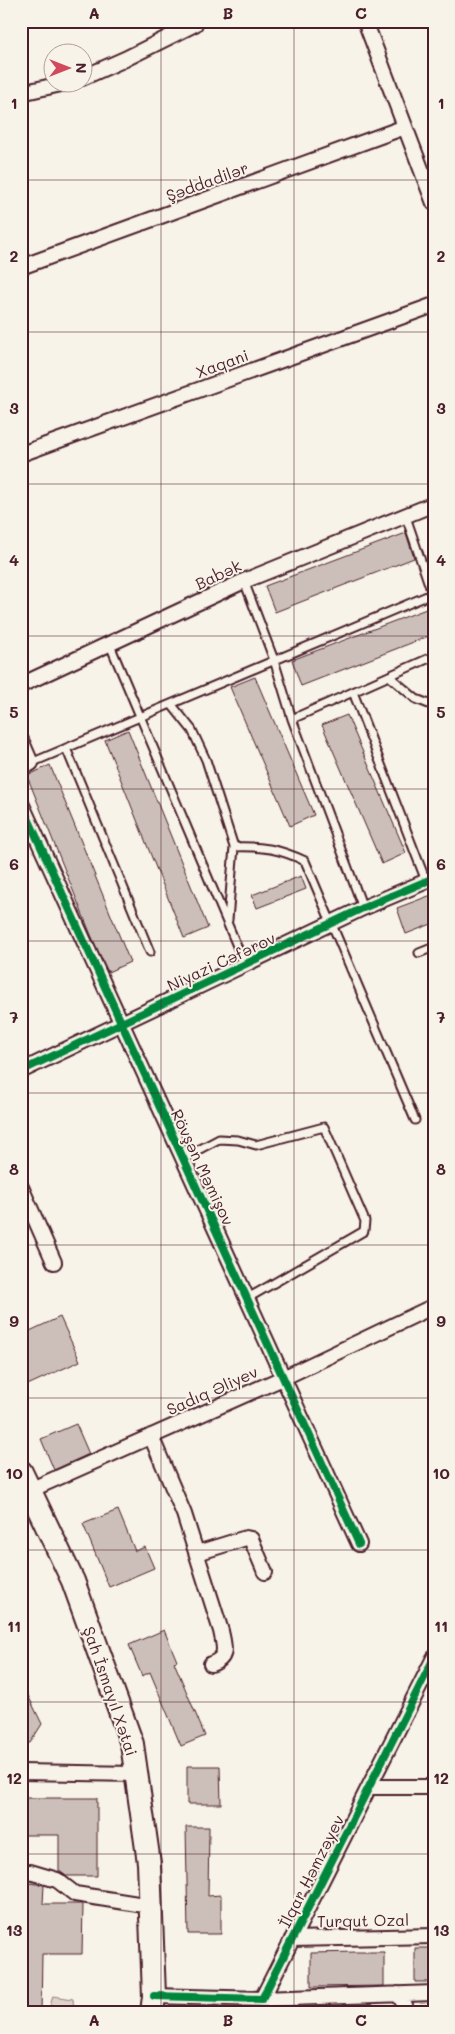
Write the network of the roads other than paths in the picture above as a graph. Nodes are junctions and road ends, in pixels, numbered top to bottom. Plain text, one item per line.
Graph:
1 (365, 21) edge
2 (193, 22) edge
3 (92, 74) edge
4 (42, 88) edge
5 (21, 93) edge
6 (405, 127) junction
7 (434, 203) edge
8 (21, 267) edge
9 (434, 305) edge
10 (21, 454) edge
11 (434, 504) edge
12 (405, 514) junction
13 (244, 581) junction
14 (433, 595) edge
15 (110, 644) junction
16 (434, 656) edge
17 (274, 660) junction
18 (389, 676) junction
19 (21, 685) edge
20 (353, 692) junction
21 (172, 705) junction
22 (434, 706) edge
23 (141, 717) junction
24 (292, 720) junction
25 (21, 740) edge
26 (66, 748) junction
27 (26, 766) edge
28 (21, 803) edge
29 (234, 846) junction
30 (430, 880) edge
31 (363, 908) junction
32 (228, 922) junction
33 (332, 923) junction
34 (434, 947) edge
35 (150, 952) dead end
36 (419, 953) dead end
37 (246, 965) junction
38 (121, 1023) junction
39 (21, 1071) edge
40 (415, 1120) dead end
41 (183, 1158) junction
42 (21, 1186) edge
43 (54, 1262) dead end
44 (248, 1298) junction
45 (434, 1306) edge
46 (284, 1377) junction
47 (151, 1436) junction
48 (25, 1481) edge
49 (359, 1544) dead end
50 (197, 1553) junction
51 (265, 1572) dead end
52 (434, 1658) edge
53 (211, 1664) dead end
54 (21, 1772) edge
55 (136, 1774) junction
56 (434, 1787) edge
57 (368, 1788) junction
58 (21, 1873) edge
59 (150, 1906) junction
60 (434, 1936) edge
61 (292, 1939) junction
62 (434, 1993) edge
63 (398, 1994) junction
64 (262, 1999) junction
65 (153, 2004) edge
66 (406, 2013) edge

1 - 6 street
2 - 3 street
4 - 5 street
6 - 7 street
6 - 8 street, Şəddadilər
9 - 10 street, Xaqani
11 - 12 street, Babək
12 - 13 street, Babək
12 - 14 lane
13 - 15 street, Babək
13 - 17 lane
14 - 17 lane
15 - 19 street, Babək
15 - 23 lane
16 - 18 lane
17 - 21 lane
17 - 24 lane
18 - 20 lane
18 - 22 lane
20 - 24 lane
20 - 30 lane
21 - 23 lane
21 - 29 lane
23 - 26 lane
23 - 32 lane
24 - 31 lane
25 - 27 street
26 - 27 lane
26 - 35 lane
28 - 38 street, Rövşən Məmişov
29 - 32 lane
29 - 33 lane
30 - 31 street, Niyazi Cəfərov
31 - 33 street, Niyazi Cəfərov
32 - 37 lane
33 - 37 street, Niyazi Cəfərov
33 - 40 lane
34 - 36 lane
37 - 38 street, Niyazi Cəfərov
38 - 39 street, Niyazi Cəfərov
38 - 41 street, Rövşən Məmişov
41 - 44 street, Rövşən Məmişov
41 - 44 lane
42 - 43 street
44 - 46 street, Rövşən Məmişov
45 - 46 street, Sadıq Əliyev
46 - 47 street, Sadıq Əliyev
46 - 49 street, Rövşən Məmişov
47 - 48 street, Sadıq Əliyev
47 - 50 street
48 - 55 main road, Şah İsmayıl Xətai
50 - 51 street
50 - 53 street
52 - 57 street, İlqar Həmzəyev
54 - 55 street
55 - 59 main road, Şah İsmayıl Xətai
56 - 57 street
57 - 61 street, İlqar Həmzəyev
58 - 59 street
59 - 65 main road, Şah İsmayıl Xətai
60 - 61 street, Turqut Ozal
61 - 64 street, İlqar Həmzəyev
62 - 63 street
63 - 64 street
63 - 66 street
64 - 65 street

